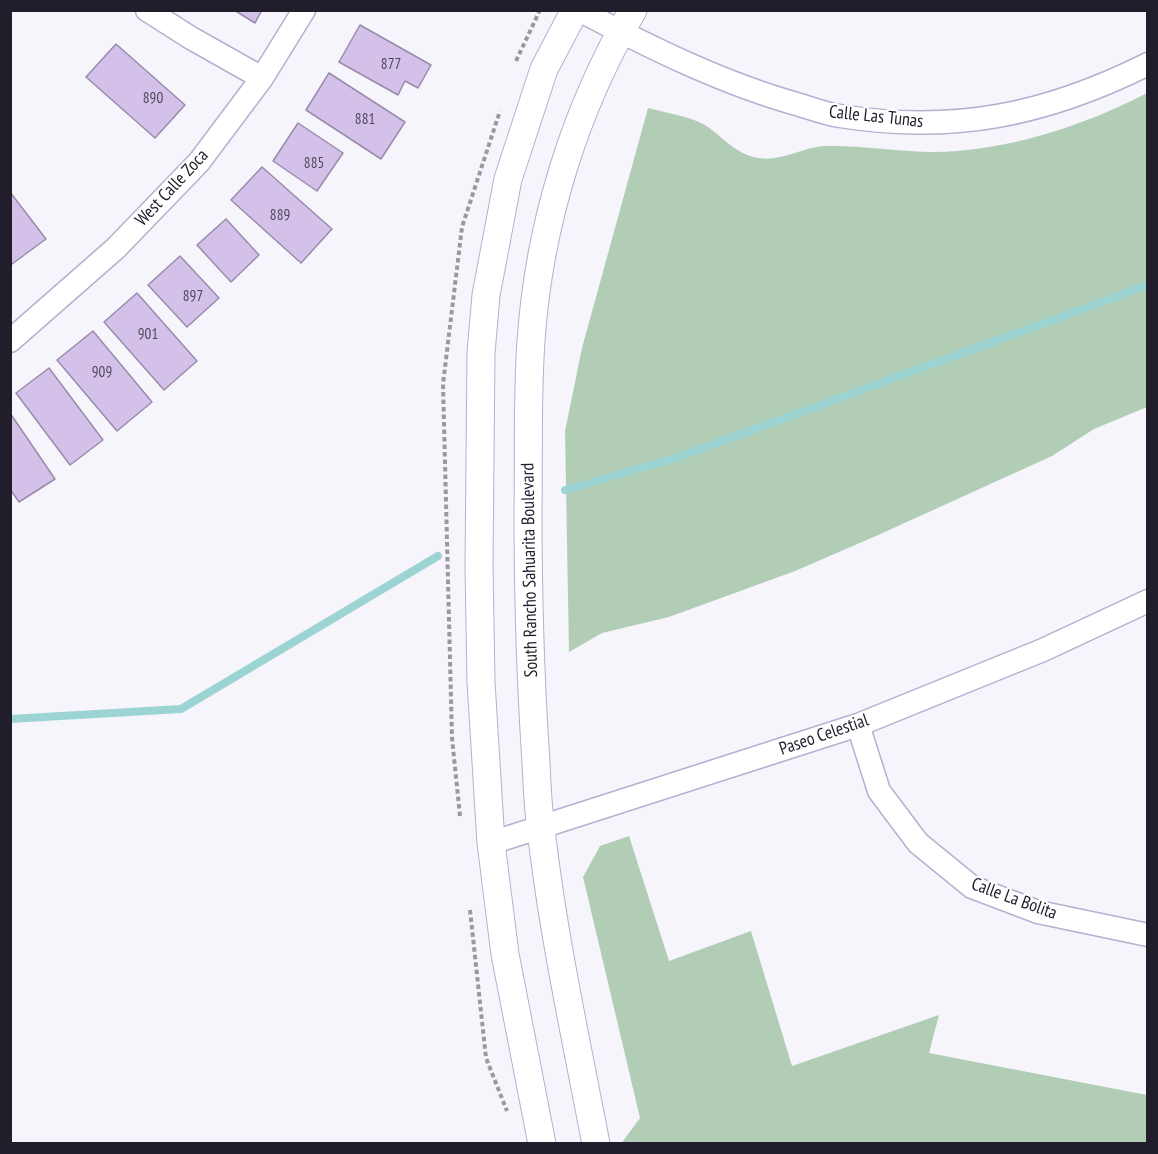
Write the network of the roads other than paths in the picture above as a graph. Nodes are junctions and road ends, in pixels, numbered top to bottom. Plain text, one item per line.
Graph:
1 (147, 10) edge
2 (304, 10) edge
3 (577, 10) edge
4 (627, 21) edge
5 (1148, 64) edge
6 (262, 78) junction
7 (10, 340) edge
8 (1148, 601) edge
9 (858, 725) junction
10 (540, 827) junction
11 (491, 843) junction
12 (1148, 935) edge
13 (542, 1143) edge
14 (596, 1143) edge

1 - 6 street
2 - 6 street, West Calle Zoca
3 - 4 street, Calle Las Tunas
3 - 11 street
4 - 5 street, Calle Las Tunas
4 - 10 street, South Rancho Sahuarita Boulevard
6 - 7 street, West Calle Zoca
8 - 9 street, Paseo Celestial
9 - 10 street, Paseo Celestial
9 - 12 street, Calle La Bolita
10 - 11 street, Paseo Celestial
10 - 14 street, South Rancho Sahuarita Boulevard
11 - 13 street

